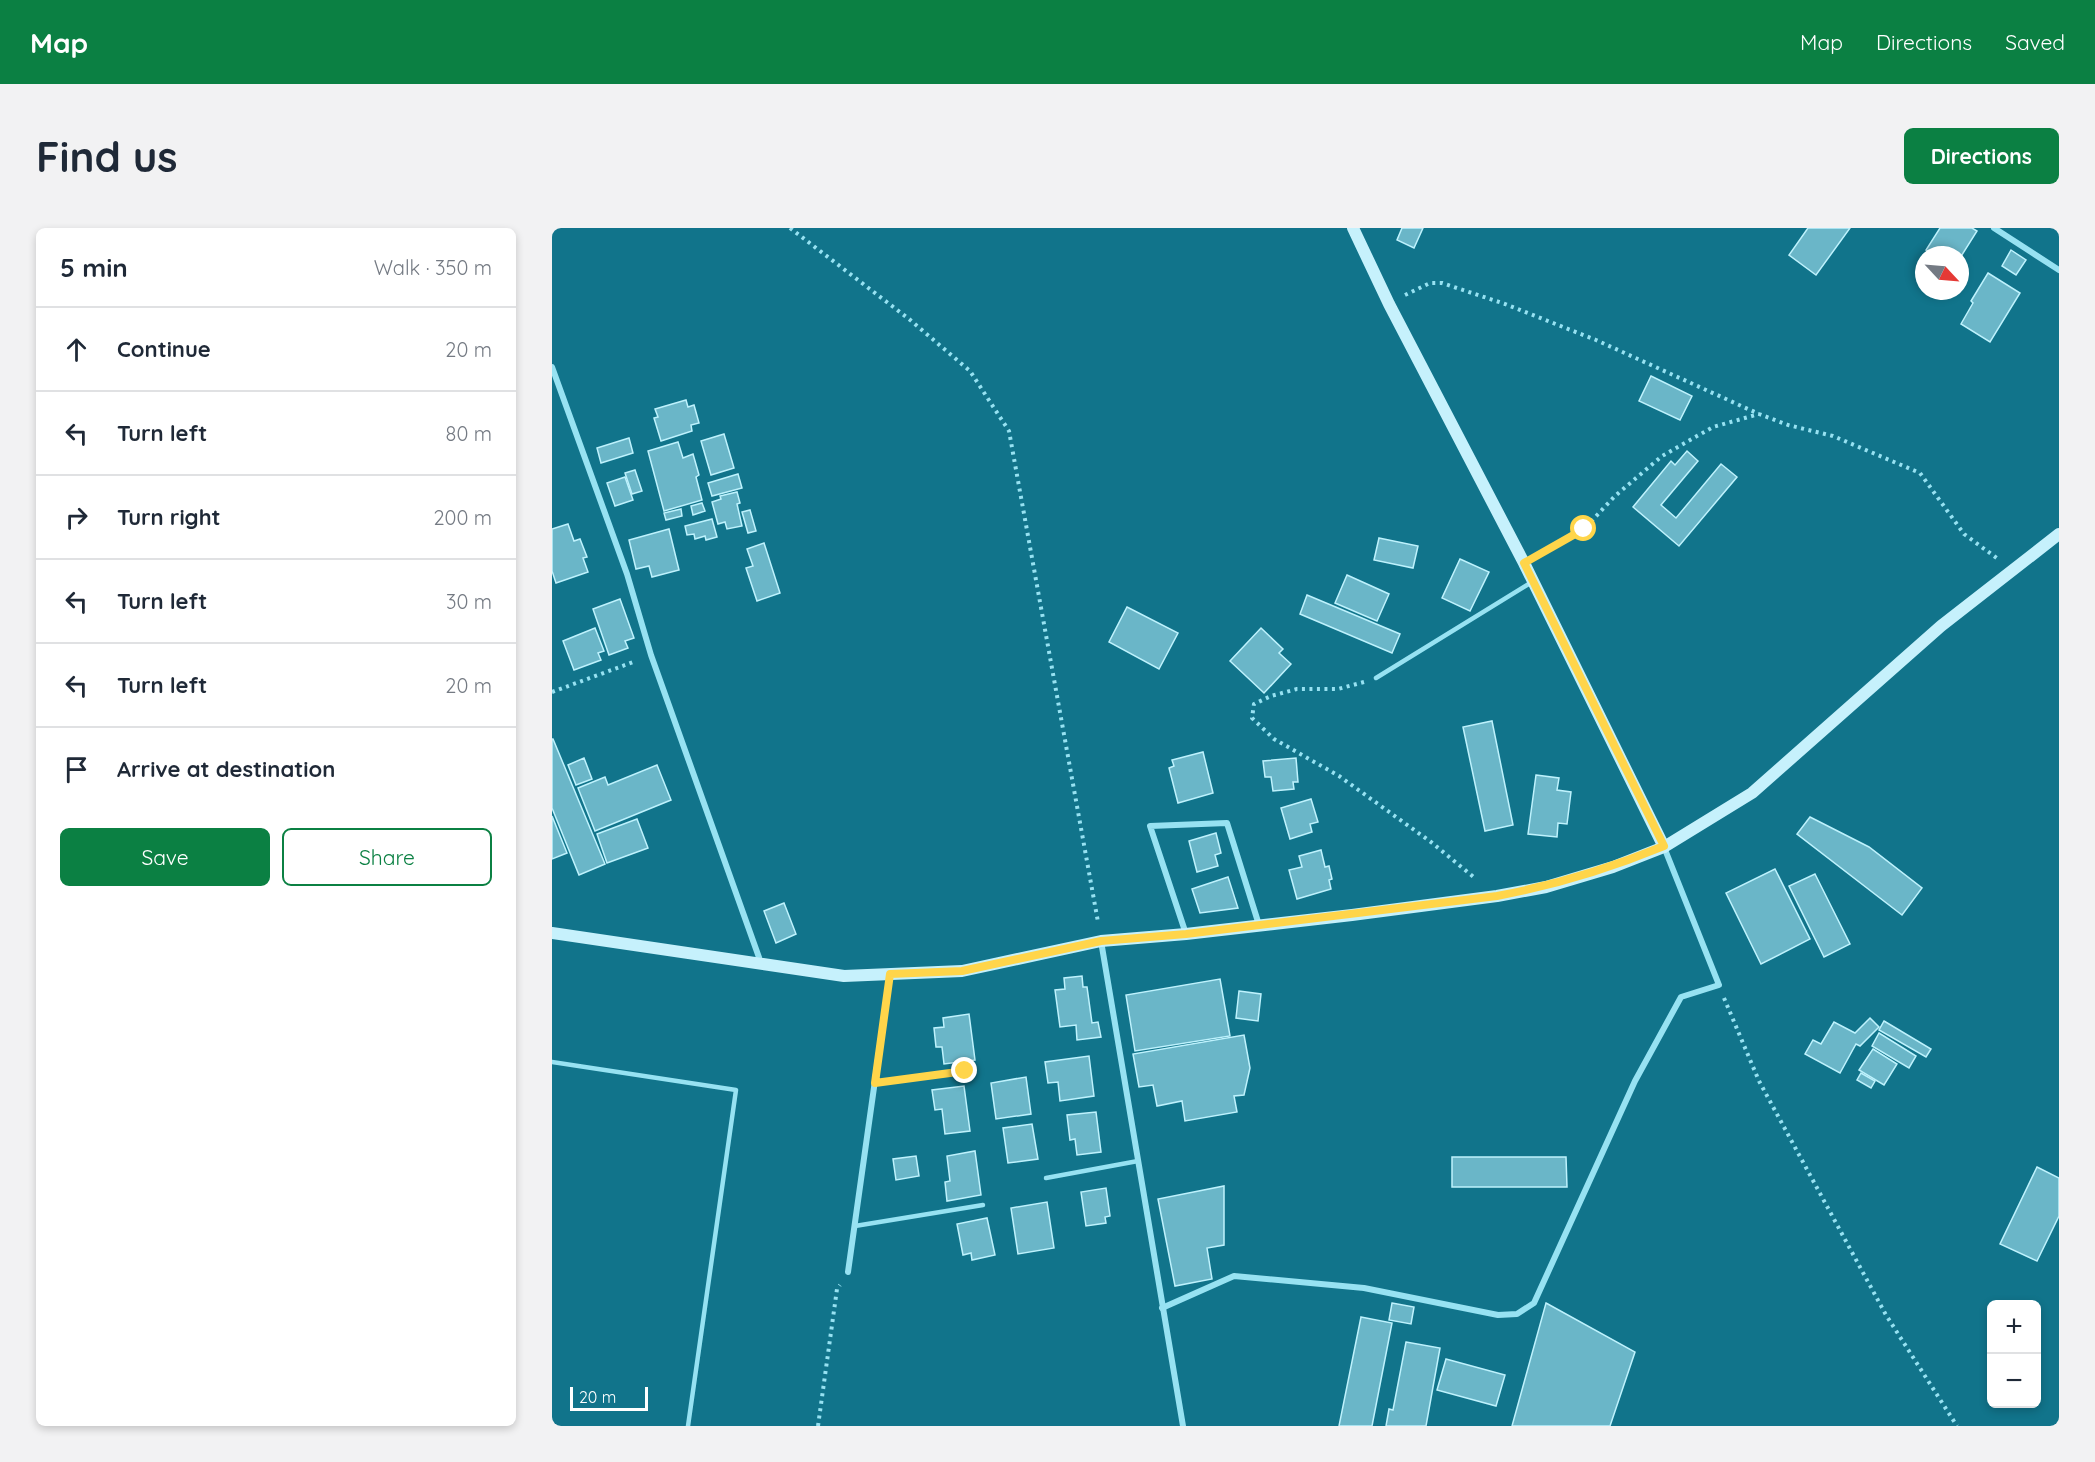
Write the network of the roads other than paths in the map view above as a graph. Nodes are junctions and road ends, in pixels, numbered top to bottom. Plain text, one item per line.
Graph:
1 (1353, 228) edge
2 (1994, 228) edge
3 (2059, 270) edge
4 (552, 367) edge
5 (2059, 534) edge
6 (1532, 582) junction
7 (1376, 678) road end
8 (1664, 846) junction
9 (1259, 925) junction
10 (552, 933) edge
11 (1186, 934) junction
12 (1101, 941) junction
13 (761, 963) junction
14 (890, 974) junction
15 (552, 1062) edge
16 (965, 1071) dead end
17 (875, 1083) junction
18 (1138, 1161) junction
19 (1046, 1178) dead end
20 (983, 1205) dead end
21 (855, 1226) junction
22 (848, 1272) road end
23 (1162, 1308) junction
24 (688, 1426) edge
25 (1183, 1426) edge

1 - 6 street
2 - 3 street
4 - 13 street
5 - 8 street
6 - 7 lane
6 - 8 street
8 - 9 street
8 - 23 street
9 - 11 street
9 - 11 street
10 - 13 street
11 - 12 street
12 - 14 street
12 - 18 street
13 - 14 street
14 - 17 street
15 - 24 lane
16 - 17 lane
17 - 21 street
18 - 19 lane
18 - 23 street
20 - 21 lane
21 - 22 street
23 - 25 street

